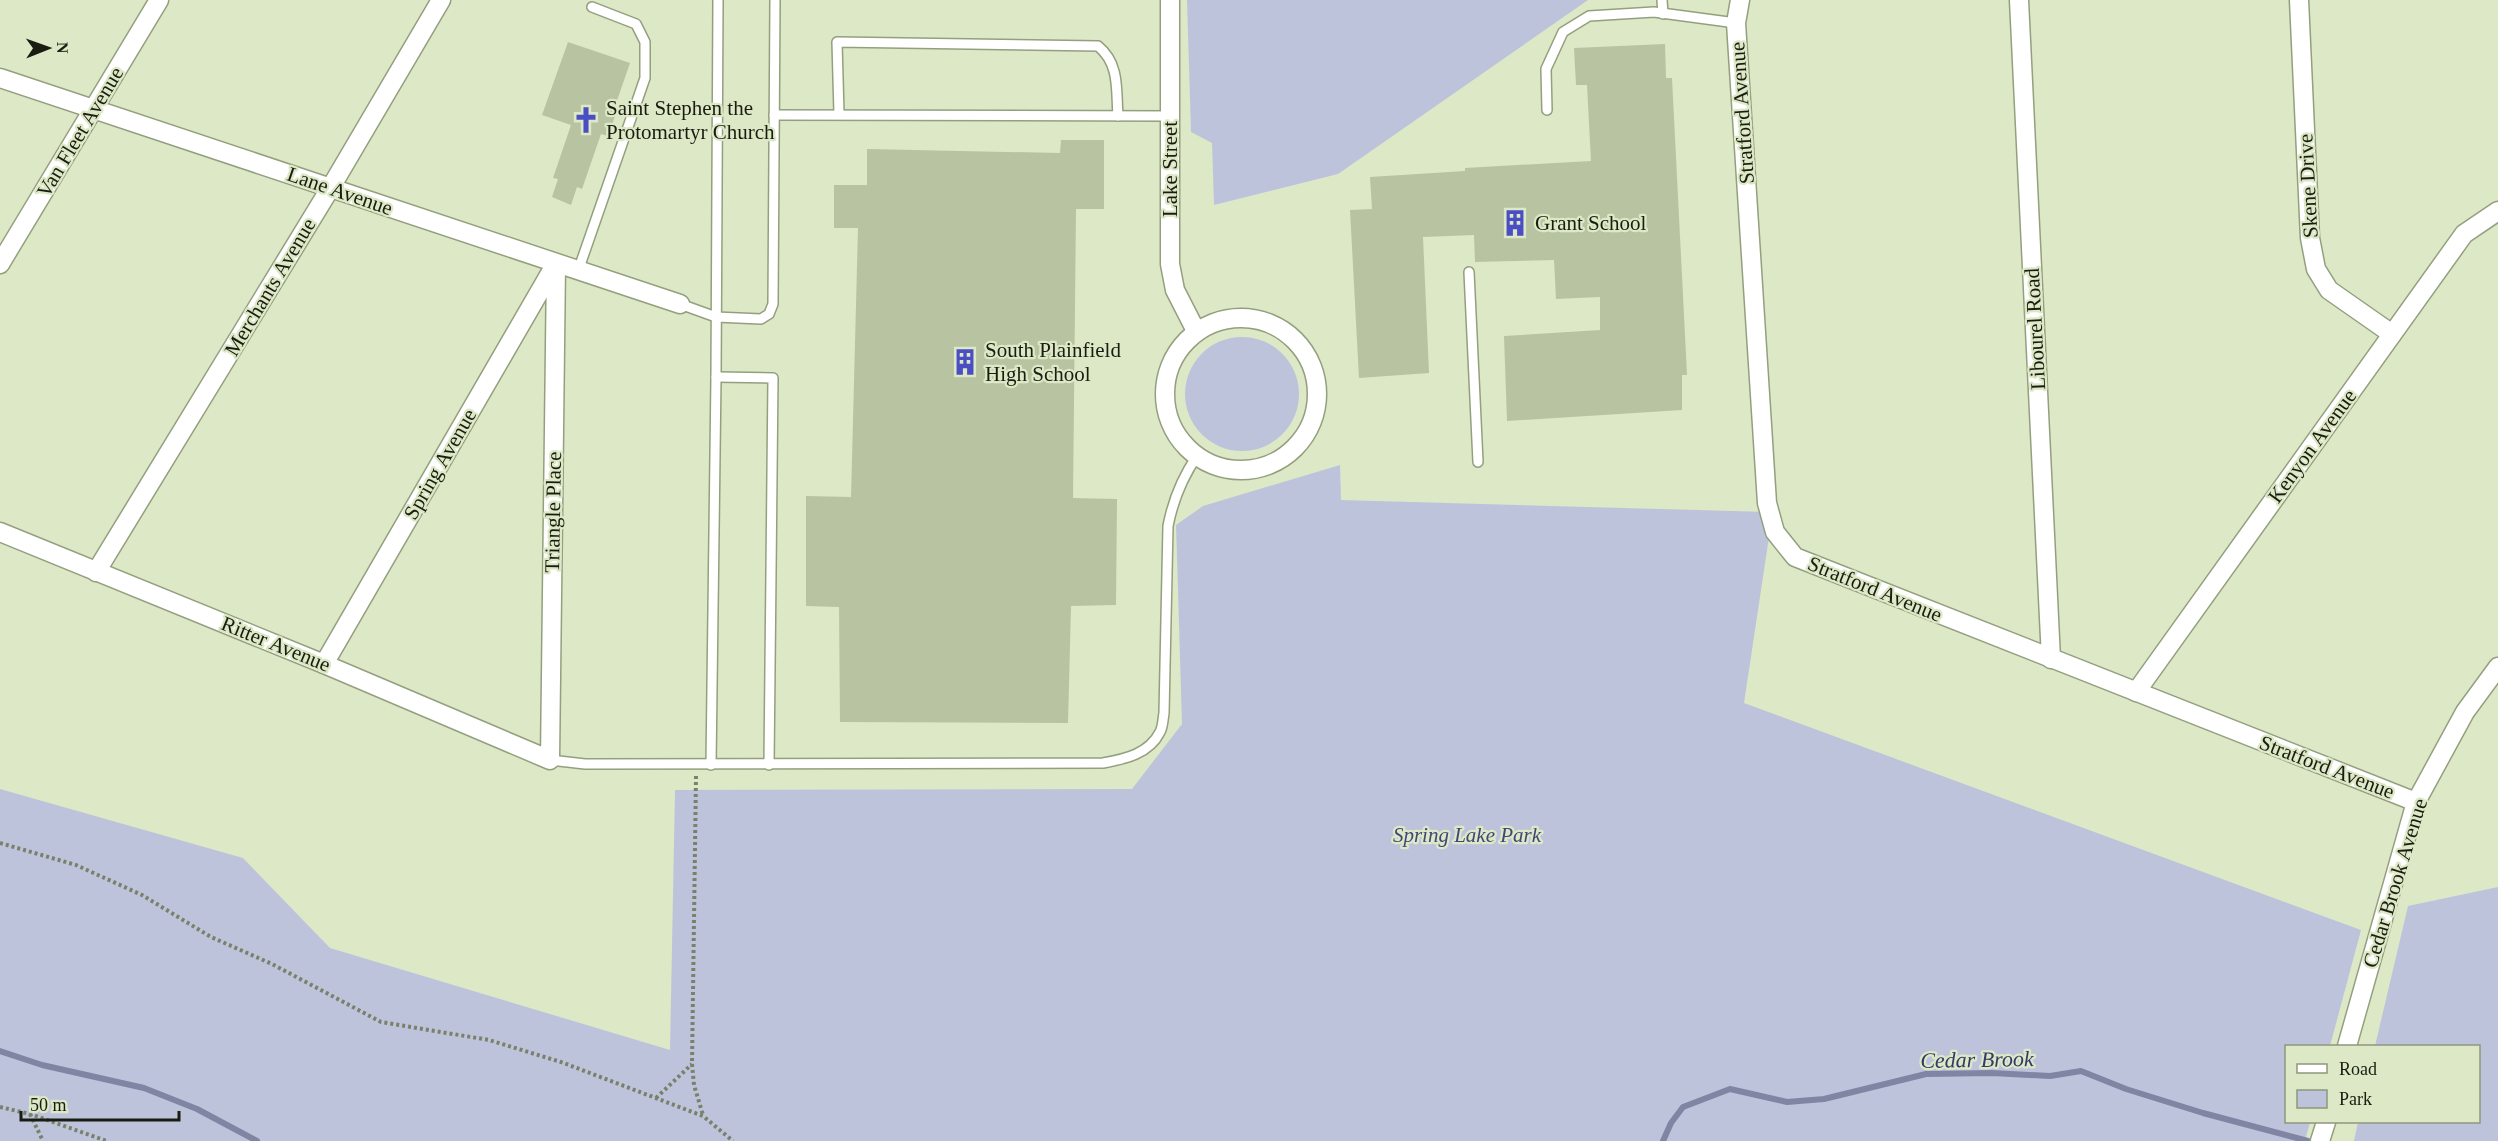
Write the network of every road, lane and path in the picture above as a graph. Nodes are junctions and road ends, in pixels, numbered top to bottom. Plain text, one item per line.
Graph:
1 (159, 0) edge
2 (441, 0) edge
3 (718, 0) edge
4 (775, 0) edge
5 (1170, 0) edge
6 (1662, 0) edge
7 (1740, 0) edge
8 (2019, 0) edge
9 (2299, 0) edge
10 (592, 7) dead end
11 (1664, 14) junction
12 (1736, 23) junction
13 (0, 78) edge
14 (94, 109) junction
15 (1547, 110) dead end
16 (839, 114) junction
17 (774, 115) junction
18 (1118, 116) junction
19 (1169, 116) junction
20 (331, 187) junction
21 (2498, 211) edge
22 (0, 264) edge
23 (556, 264) junction
24 (578, 271) junction
25 (1469, 272) dead end
26 (680, 304) joint
27 (716, 317) junction
28 (1197, 331) junction
29 (2392, 334) junction
30 (716, 377) junction
31 (1197, 456) junction
32 (1478, 462) dead end
33 (0, 532) edge
34 (96, 572) junction
35 (2051, 658) junction
36 (324, 664) junction
37 (2498, 667) edge
38 (2136, 692) junction
39 (550, 760) junction
40 (696, 765) junction
41 (711, 765) junction
42 (769, 765) junction
43 (2416, 802) junction
44 (0, 843) edge
45 (2348, 1045) edge
46 (692, 1064) junction
47 (656, 1098) junction
48 (0, 1107) edge
49 (30, 1114) junction
50 (703, 1116) junction
51 (2326, 1123) edge
52 (98, 1140) edge
53 (43, 1141) edge
54 (107, 1141) edge
55 (733, 1141) edge
56 (2320, 1141) edge

1 - 14 street, Van Fleet Avenue
2 - 20 street, Merchants Avenue
3 - 27 lane
4 - 17 lane
5 - 19 street, Lake Street
6 - 11 lane
7 - 12 street, Stratford Avenue
8 - 35 street, Libourel Road
9 - 29 street, Skene Drive
10 - 24 lane
11 - 12 lane
11 - 15 lane
12 - 35 street, Stratford Avenue
13 - 14 street, Lane Avenue
14 - 20 street, Lane Avenue
14 - 22 street, Van Fleet Avenue
16 - 17 lane
16 - 18 lane
16 - 18 lane
17 - 27 lane
18 - 19 lane
19 - 28 street, Lake Street
20 - 23 street, Lane Avenue
20 - 34 street, Merchants Avenue
21 - 29 street, Kenyon Avenue
23 - 24 street, Lane Avenue
23 - 36 street, Spring Avenue
23 - 39 street, Triangle Place
24 - 26 street, Lane Avenue
25 - 32 lane
26 - 27 lane
27 - 30 lane
28 - 31 street
28 - 31 street
29 - 38 street, Kenyon Avenue
30 - 41 lane
30 - 42 lane
31 - 42 lane
33 - 34 street, Ritter Avenue
34 - 36 street, Ritter Avenue
35 - 38 street, Stratford Avenue
36 - 39 street, Ritter Avenue
37 - 43 street, Cedar Brook Avenue
38 - 43 street, Stratford Avenue
39 - 40 lane
40 - 41 lane
40 - 46 path
41 - 42 lane
43 - 45 street, Cedar Brook Avenue
44 - 47 path
46 - 47 path
46 - 50 path
47 - 50 path
48 - 49 path
49 - 52 path
49 - 53 path
50 - 55 path
51 - 56 street
52 - 54 path

